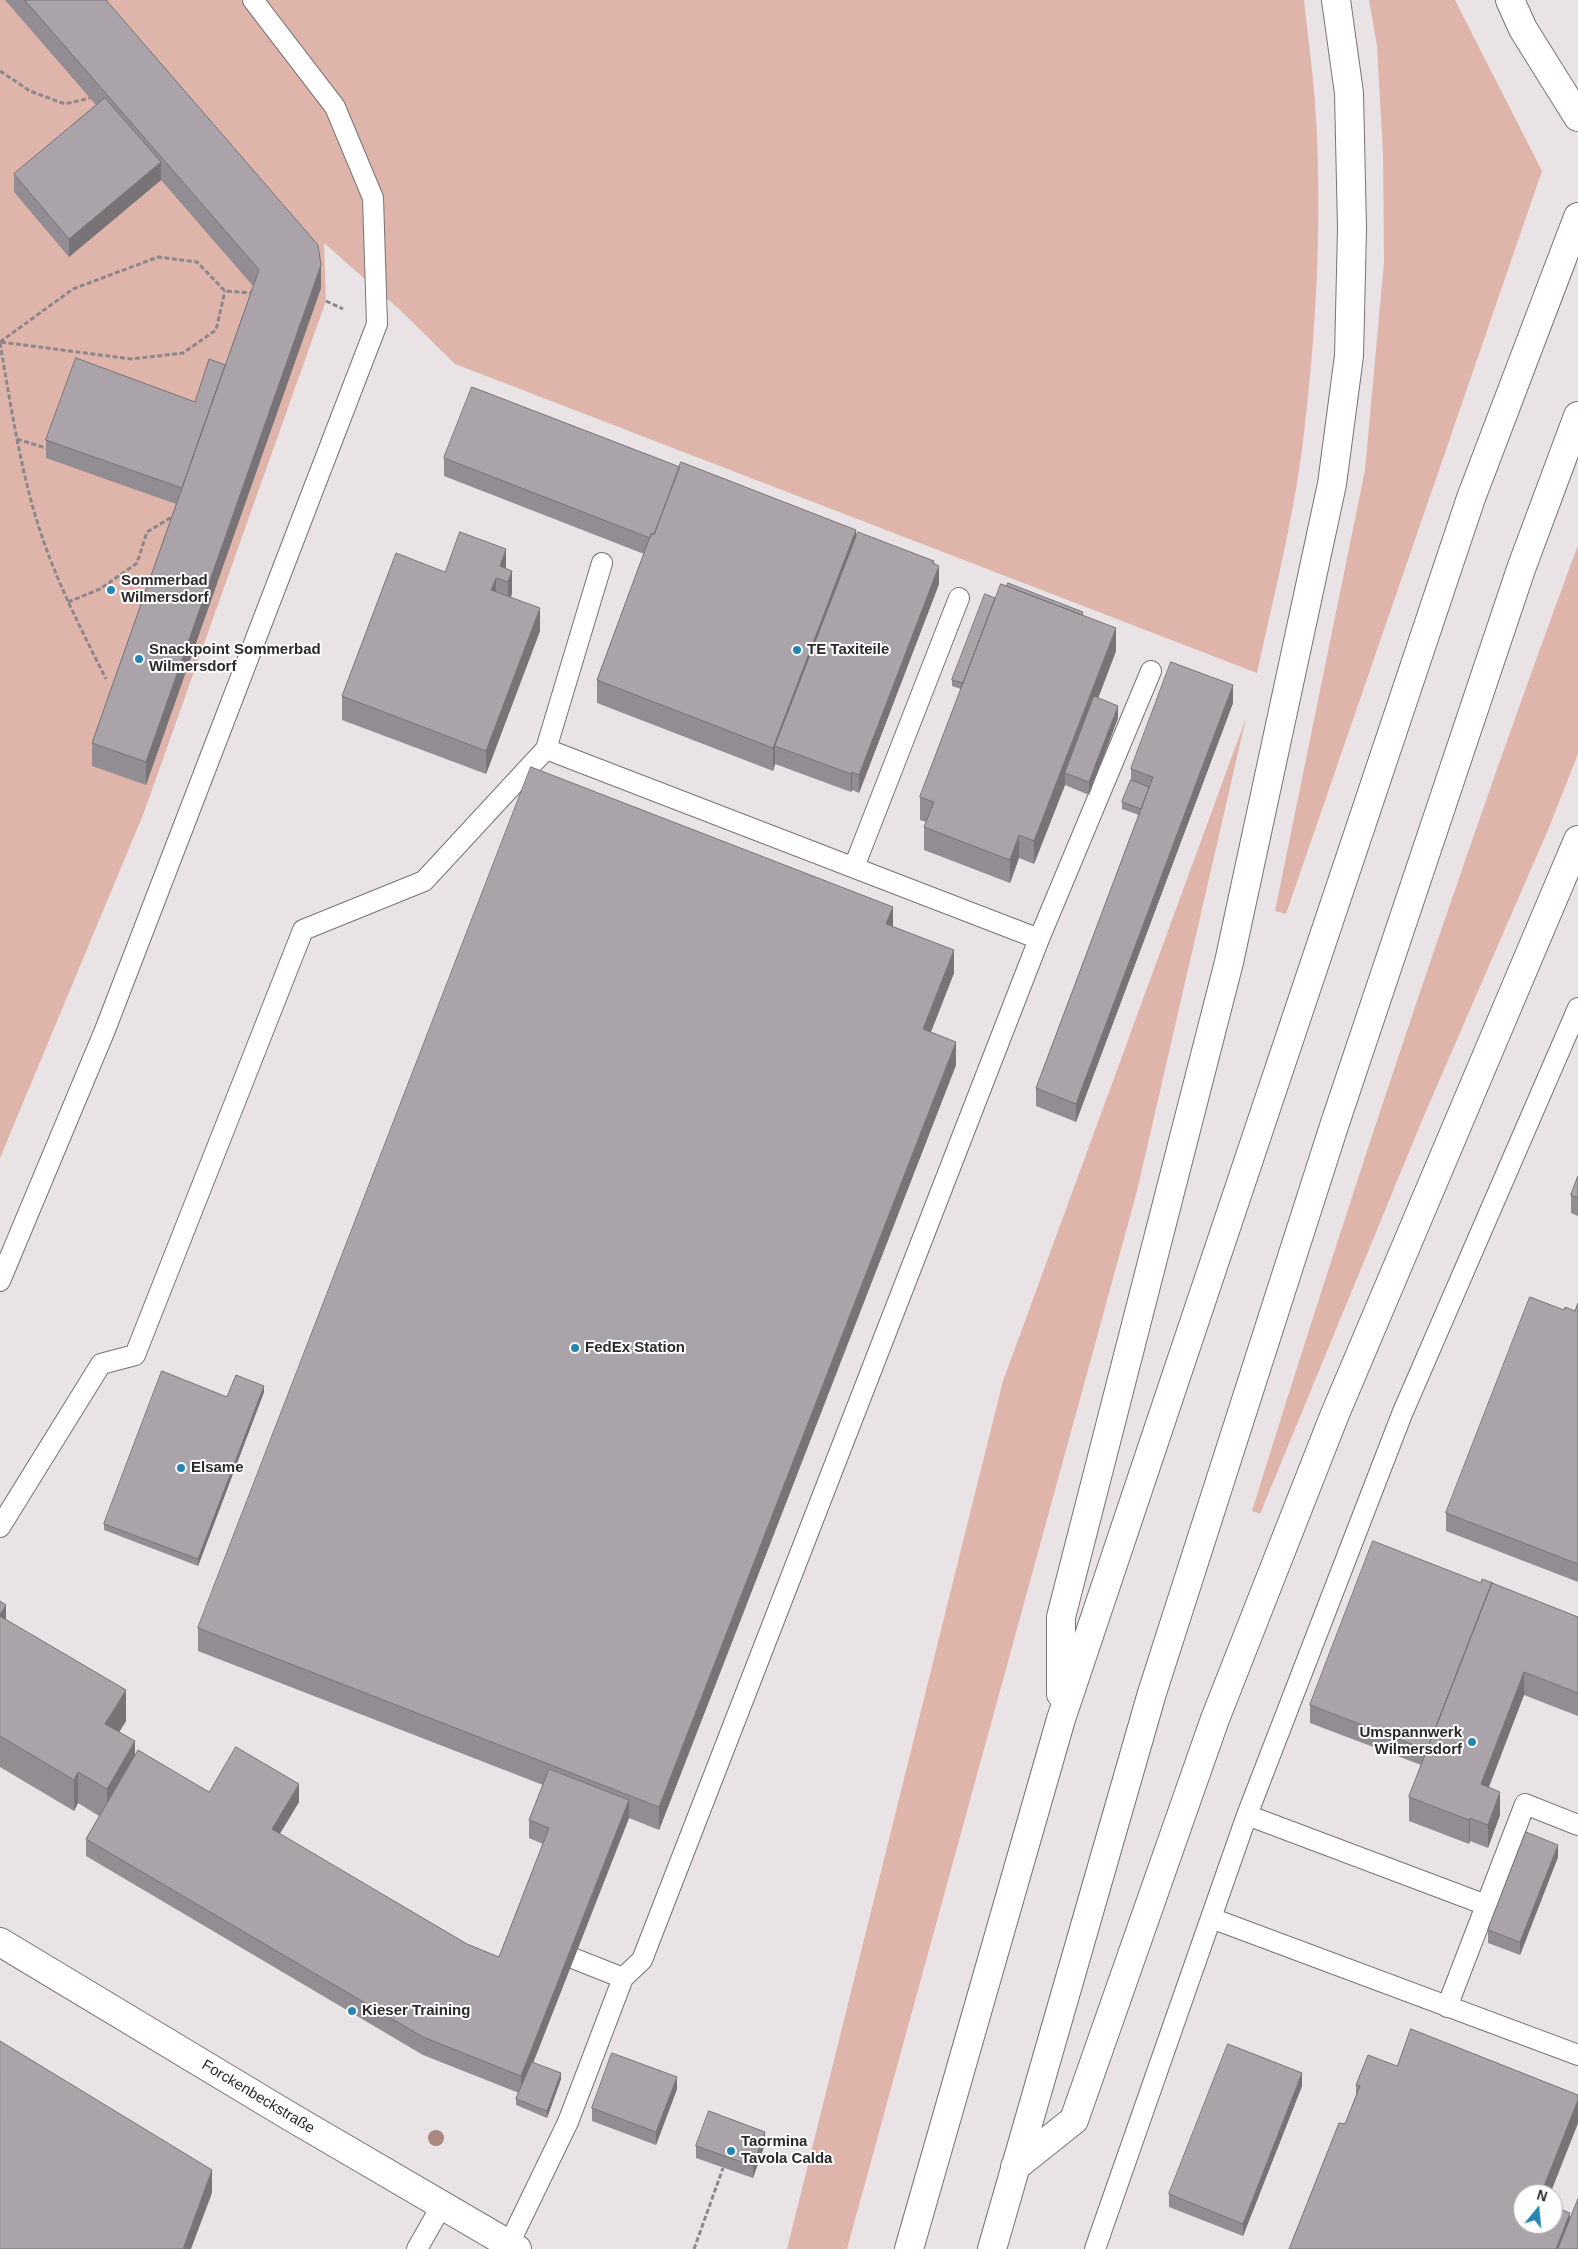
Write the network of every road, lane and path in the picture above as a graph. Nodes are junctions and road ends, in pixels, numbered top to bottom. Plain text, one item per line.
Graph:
1 (253, 0) edge
2 (1336, 0) edge
3 (1510, 0) edge
4 (0, 71) edge
5 (90, 98) edge
6 (1578, 117) edge
7 (1578, 217) edge
8 (225, 291) junction
9 (259, 293) edge
10 (0, 343) edge
11 (79, 353) junction
12 (82, 362) edge
13 (1578, 416) edge
14 (17, 439) junction
15 (49, 449) edge
16 (182, 511) edge
17 (602, 563) dead end
18 (959, 598) dead end
19 (68, 602) junction
20 (1151, 671) dead end
21 (106, 679) dead end
22 (546, 749) junction
23 (1578, 840) edge
24 (854, 867) junction
25 (1039, 939) junction
26 (1578, 1008) edge
27 (0, 1281) edge
28 (0, 1527) edge
29 (1061, 1719) junction
30 (1247, 1815) junction
31 (1578, 1825) edge
32 (1486, 1906) junction
33 (1211, 1918) junction
34 (0, 1942) edge
35 (575, 1959) edge
36 (623, 1978) junction
37 (1447, 2007) junction
38 (1578, 2056) edge
39 (1015, 2167) junction
40 (723, 2168) edge
41 (442, 2205) junction
42 (513, 2247) edge
43 (416, 2249) edge
44 (694, 2249) edge
45 (909, 2249) edge
46 (992, 2249) edge
47 (1095, 2249) edge

1 - 27 lane
2 - 29 main road
3 - 6 main road
4 - 5 path
7 - 29 main road
8 - 9 path
8 - 11 path
8 - 11 path
10 - 14 path
11 - 12 path
13 - 39 main road
14 - 15 path
14 - 19 path
16 - 19 path
17 - 22 lane
18 - 24 lane
19 - 21 path
20 - 25 lane
22 - 24 lane
22 - 28 lane
23 - 39 main road
24 - 25 lane
25 - 36 lane
26 - 30 lane
29 - 45 main road
30 - 32 lane
30 - 33 lane
31 - 32 lane
32 - 37 lane
33 - 37 lane
33 - 47 lane
34 - 41 main road, Forckenbeckstraße
35 - 36 lane
36 - 42 lane
37 - 38 lane
39 - 46 main road
40 - 44 path
41 - 42 main road, Forckenbeckstraße
41 - 43 lane

